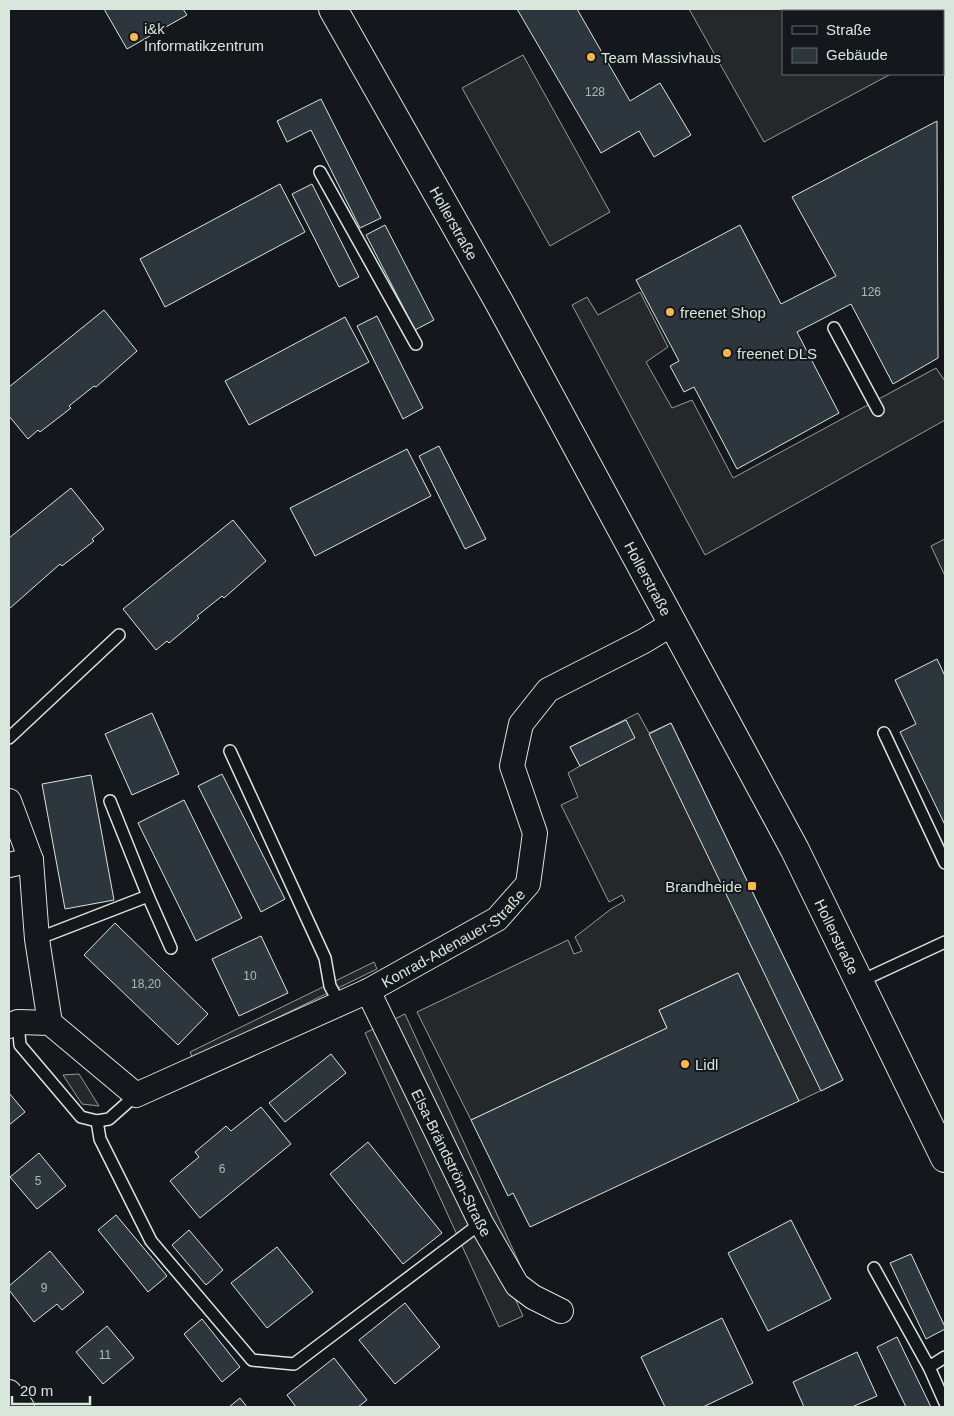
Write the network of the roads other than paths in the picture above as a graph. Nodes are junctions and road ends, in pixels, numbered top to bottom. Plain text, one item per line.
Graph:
1 (333, 9) edge
2 (320, 172) dead end
3 (834, 328) dead end
4 (416, 344) dead end
5 (878, 410) dead end
6 (672, 624) junction
7 (119, 635) dead end
8 (884, 733) dead end
9 (9, 738) edge
10 (230, 751) dead end
11 (9, 801) edge
12 (110, 801) dead end
13 (20, 863) edge
14 (945, 863) edge
15 (148, 896) junction
16 (37, 938) junction
17 (945, 942) edge
18 (172, 948) dead end
19 (861, 981) junction
20 (368, 991) junction
21 (340, 1004) junction
22 (50, 1023) junction
23 (13, 1024) edge
24 (136, 1095) junction
25 (97, 1121) junction
26 (945, 1158) edge
27 (482, 1223) junction
28 (874, 1268) dead end
29 (561, 1311) dead end
30 (945, 1357) edge
31 (929, 1367) junction
32 (9, 1392) edge
33 (945, 1404) edge
34 (22, 1407) edge

1 - 6 main road, Hollerstraße
2 - 4 lane
3 - 5 lane
6 - 19 main road, Hollerstraße
6 - 20 street, Konrad-Adenauer-Straße
7 - 9 lane
8 - 14 lane
10 - 21 lane
11 - 13 street
12 - 15 lane
13 - 16 street
15 - 16 lane
15 - 18 lane
16 - 22 street
17 - 19 lane
19 - 26 main road, Hollerstraße
20 - 21 street, Konrad-Adenauer-Straße
20 - 27 street, Elsa-Brändström-Straße
21 - 24 street, Konrad-Adenauer-Straße
22 - 23 street
22 - 24 street
23 - 25 lane
24 - 25 lane, Konrad-Adenauer-Straße
25 - 27 lane
27 - 29 street, Elsa-Brändström-Straße
28 - 31 lane
30 - 31 lane
31 - 33 lane
32 - 34 street

